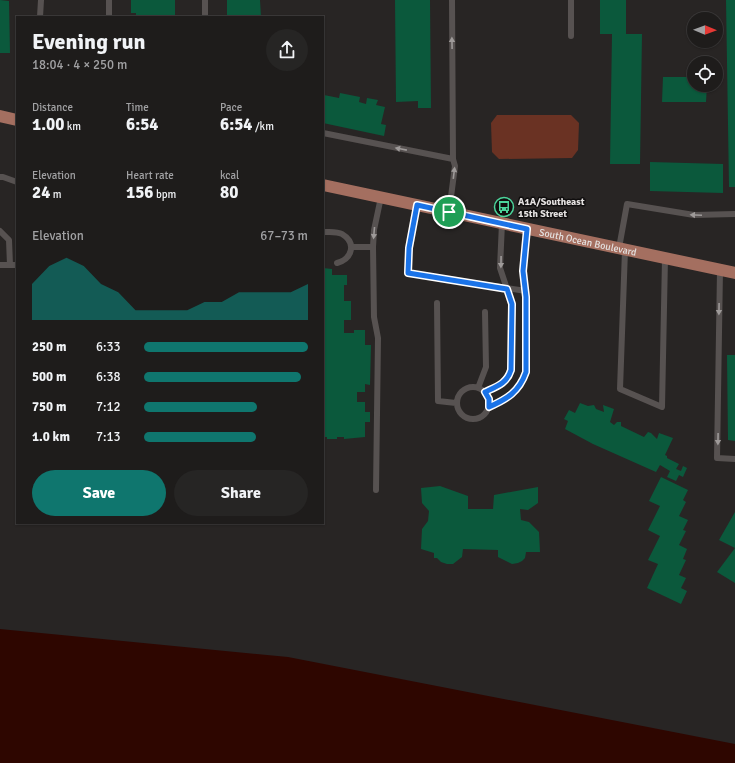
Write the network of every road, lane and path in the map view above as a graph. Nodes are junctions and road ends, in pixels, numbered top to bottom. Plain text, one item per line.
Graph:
1 (41, 0) edge
2 (109, 0) edge
3 (205, 0) edge
4 (452, 0) edge
5 (571, 0) edge
6 (40, 16) edge
7 (109, 16) edge
8 (205, 16) edge
9 (571, 36) dead end
10 (0, 116) edge
11 (16, 120) edge
12 (324, 133) edge
13 (453, 159) junction
14 (0, 177) edge
15 (16, 182) edge
16 (324, 185) edge
17 (381, 198) junction
18 (417, 205) junction
19 (449, 212) junction
20 (735, 214) edge
21 (502, 224) junction
22 (527, 229) junction
23 (0, 231) edge
24 (324, 232) edge
25 (351, 247) junction
26 (373, 247) junction
27 (622, 249) junction
28 (666, 258) junction
29 (337, 263) dead end
30 (0, 265) edge
31 (14, 265) edge
32 (720, 270) junction
33 (735, 273) edge
34 (507, 289) junction
35 (526, 291) junction
36 (437, 303) dead end
37 (485, 312) dead end
38 (478, 388) junction
39 (485, 392) junction
40 (456, 403) junction
41 (489, 407) junction
42 (735, 459) edge
43 (376, 490) dead end

1 - 6 lane
2 - 7 lane
3 - 8 lane
13 -> 4 lane
5 - 9 lane
10 - 11 main road
13 -> 12 lane
19 -> 13 lane
14 - 15 lane
16 - 17 main road, South Ocean Boulevard
17 - 18 main road, South Ocean Boulevard
17 -> 26 lane
18 - 19 main road, South Ocean Boulevard
18 - 34 lane
19 - 21 main road, South Ocean Boulevard
20 -> 27 lane
21 - 22 main road, South Ocean Boulevard
21 -> 34 lane
22 - 27 main road, South Ocean Boulevard
22 - 35 lane
23 - 31 lane
24 - 25 lane
25 - 26 lane
25 - 29 lane
26 - 43 lane
27 - 28 main road, South Ocean Boulevard
27 - 28 lane
28 - 32 main road, South Ocean Boulevard
30 - 31 lane
32 - 33 main road, South Ocean Boulevard
32 -> 42 lane
34 - 35 lane
34 - 39 lane
35 - 41 lane
36 - 40 lane
37 - 38 lane
38 - 39 lane
38 - 40 lane
39 - 41 lane
40 - 41 lane

